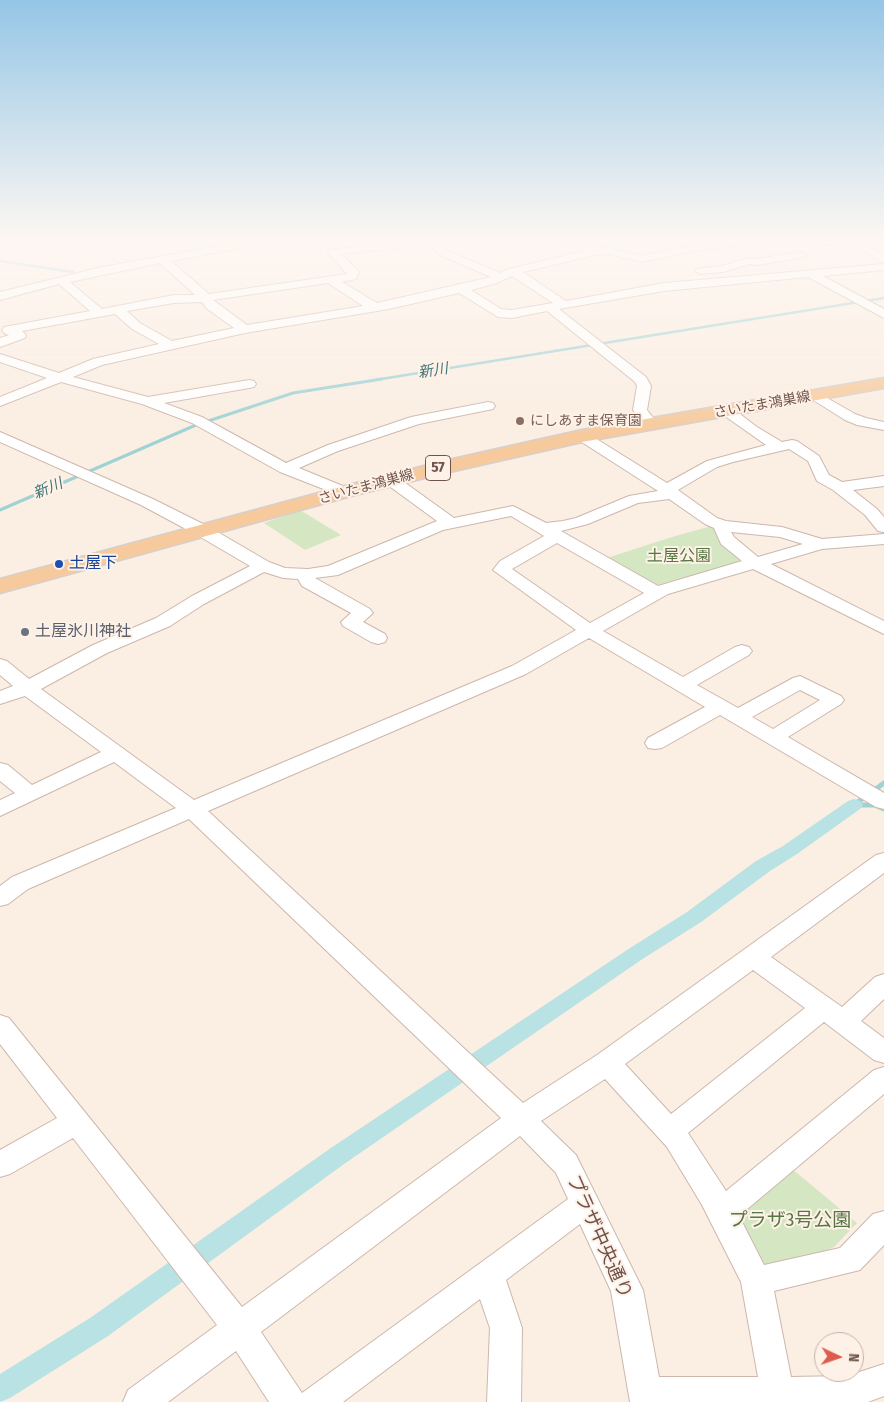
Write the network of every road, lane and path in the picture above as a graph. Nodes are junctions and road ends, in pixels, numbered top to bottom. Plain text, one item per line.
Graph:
1 (89, 303) edge
2 (151, 303) edge
3 (209, 303) edge
4 (368, 303) edge
5 (391, 303) edge
6 (483, 303) edge
7 (561, 303) edge
8 (573, 303) edge
9 (868, 303) edge
10 (564, 305) junction
11 (374, 307) junction
12 (549, 307) junction
13 (118, 310) junction
14 (101, 314) junction
15 (884, 314) edge
16 (246, 329) junction
17 (0, 343) edge
18 (171, 346) junction
19 (0, 358) edge
20 (62, 378) junction
21 (884, 383) edge
22 (249, 384) dead end
23 (815, 395) junction
24 (147, 401) junction
25 (0, 402) edge
26 (488, 406) dead end
27 (727, 411) junction
28 (651, 424) junction
29 (884, 426) edge
30 (0, 436) edge
31 (582, 436) junction
32 (780, 447) junction
33 (285, 469) junction
34 (392, 480) junction
35 (884, 481) edge
36 (839, 488) junction
37 (344, 492) junction
38 (670, 493) junction
39 (452, 524) junction
40 (723, 526) junction
41 (884, 527) edge
42 (203, 531) junction
43 (549, 532) junction
44 (884, 539) edge
45 (821, 544) junction
46 (755, 563) junction
47 (263, 566) junction
48 (305, 574) junction
49 (0, 586) edge
50 (658, 592) junction
51 (884, 628) edge
52 (588, 630) junction
53 (378, 638) dead end
54 (742, 651) dead end
55 (0, 665) edge
56 (682, 685) junction
57 (27, 688) junction
58 (0, 698) edge
59 (729, 712) junction
60 (774, 738) junction
61 (655, 743) dead end
62 (117, 753) junction
63 (0, 770) edge
64 (30, 794) junction
65 (882, 800) edge
66 (0, 809) edge
67 (193, 810) junction
68 (884, 862) edge
69 (0, 898) edge
70 (752, 956) junction
71 (884, 984) edge
72 (833, 1015) junction
73 (0, 1025) edge
74 (884, 1052) edge
75 (607, 1062) junction
76 (884, 1078) edge
77 (521, 1119) junction
78 (76, 1122) junction
79 (670, 1131) junction
80 (0, 1165) edge
81 (585, 1203) junction
82 (721, 1213) junction
83 (884, 1224) edge
84 (488, 1274) junction
85 (756, 1281) junction
86 (240, 1329) junction
87 (884, 1380) edge
88 (646, 1398) edge
89 (778, 1398) edge
90 (850, 1398) edge
91 (140, 1402) edge
92 (289, 1402) edge
93 (315, 1402) edge
94 (504, 1402) edge

1 - 14 street
2 - 13 street
3 - 16 street
4 - 11 street
5 - 11 street
6 - 12 street
7 - 10 street
8 - 10 street
9 - 15 street
10 - 12 street
11 - 16 street
12 - 28 street
13 - 14 street
13 - 18 street
14 - 17 street
16 - 18 street
18 - 20 street
19 - 20 street
20 - 24 street
20 - 25 street
21 - 23 main road, さいたま鴻巣線 / 57
22 - 24 street
23 - 27 main road, さいたま鴻巣線 / 57
23 - 29 street
24 - 33 street
26 - 33 street
27 - 28 main road, さいたま鴻巣線 / 57
27 - 32 street
28 - 31 main road, さいたま鴻巣線 / 57
30 - 42 street
31 - 34 main road, さいたま鴻巣線 / 57
31 - 38 street
32 - 36 street
32 - 38 street
33 - 37 street
34 - 37 main road, さいたま鴻巣線 / 57
34 - 39 street
35 - 36 street
36 - 41 street
37 - 42 main road, さいたま鴻巣線 / 57
38 - 40 street
38 - 43 street
39 - 43 street
39 - 48 street
40 - 45 street
40 - 46 street
42 - 47 street
42 - 49 main road, さいたま鴻巣線 / 57
43 - 50 street
43 - 52 street
44 - 45 street
45 - 46 street
46 - 50 street
46 - 51 street
47 - 48 street
47 - 57 street
48 - 53 street
50 - 52 street
52 - 56 street
52 - 67 street
54 - 56 street
55 - 57 street, プラザ中央通り
56 - 59 street
57 - 58 street
57 - 62 street, プラザ中央通り
59 - 60 street
59 - 60 street
59 - 61 street
60 - 65 street
62 - 64 street
62 - 67 street, プラザ中央通り
63 - 64 street
64 - 66 street
67 - 69 street
67 - 77 street, プラザ中央通り
68 - 70 street
70 - 72 street
70 - 75 street
71 - 72 street
72 - 74 street
72 - 79 street
73 - 78 street
75 - 77 street
75 - 79 street
76 - 82 street
77 - 81 street, プラザ中央通り
77 - 86 street
78 - 80 street
78 - 86 street
79 - 82 street
81 - 84 street
81 - 88 street, プラザ中央通り
82 - 85 street
83 - 85 street
84 - 93 street
84 - 94 street
85 - 89 street
86 - 91 street
86 - 92 street
87 - 90 street
88 - 89 street
89 - 90 street

